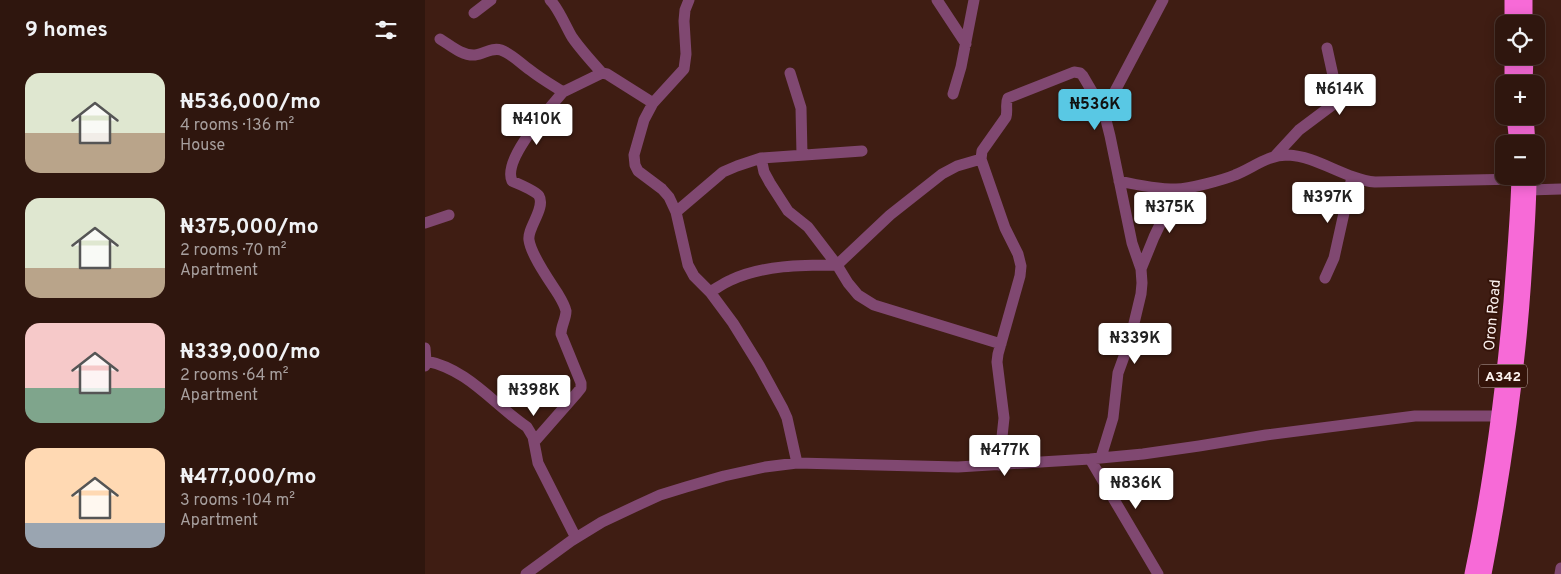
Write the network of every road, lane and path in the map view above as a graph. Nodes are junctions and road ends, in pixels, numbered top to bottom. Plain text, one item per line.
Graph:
1 (491, 0) edge
2 (552, 0) edge
3 (689, 0) edge
4 (937, 0) edge
5 (974, 0) edge
6 (1163, 0) edge
7 (1512, 0) edge
8 (1525, 0) edge
9 (474, 13) dead end
10 (1512, 15) edge
11 (1525, 15) edge
12 (439, 39) dead end
13 (966, 44) junction
14 (1327, 48) dead end
15 (602, 73) junction
16 (790, 73) dead end
17 (563, 92) junction
18 (953, 94) dead end
19 (653, 103) junction
20 (1104, 112) junction
21 (862, 150) dead end
22 (802, 155) junction
23 (1275, 156) junction
24 (761, 158) junction
25 (981, 159) junction
26 (1352, 177) junction
27 (1119, 180) junction
28 (1495, 180) edge
29 (1523, 185) edge
30 (1524, 185) edge
31 (1542, 185) edge
32 (1177, 189) junction
33 (1561, 190) edge
34 (675, 212) junction
35 (449, 215) dead end
36 (425, 223) edge
37 (837, 265) junction
38 (1141, 269) junction
39 (1325, 278) dead end
40 (710, 292) junction
41 (1001, 344) junction
42 (425, 348) edge
43 (426, 364) edge
44 (1499, 416) junction
45 (534, 442) junction
46 (1096, 458) junction
47 (797, 463) junction
48 (999, 464) junction
49 (576, 538) junction
50 (1561, 568) edge
51 (526, 574) edge
52 (1158, 574) edge
53 (1472, 574) edge
54 (1484, 574) edge
55 (1560, 574) edge

1 - 9 street
2 - 15 street
3 - 19 street
4 - 13 street
5 - 13 street
6 - 20 street
7 - 10 highway
8 - 11 highway
12 - 17 street
13 - 18 street
14 - 23 street
15 - 17 street
15 - 19 street
16 - 22 street
17 - 45 street
19 - 34 street
20 - 25 street
20 - 27 street
21 - 22 street
22 - 24 street
23 - 26 street
23 - 32 street
24 - 34 street
24 - 37 street
25 - 37 street
25 - 41 street
26 - 28 street
26 - 39 street
27 - 32 street
27 - 38 street
29 - 44 highway, Oron Road / A342
30 - 54 highway, A342
31 - 33 street
32 - 38 street
34 - 40 street
35 - 36 street
37 - 40 street
37 - 41 street
38 - 46 street
40 - 47 street
41 - 48 street
42 - 43 street
43 - 45 street
44 - 46 street
44 - 53 highway, Oron Road / A342
45 - 49 street
46 - 48 street
46 - 52 street
47 - 48 street
47 - 49 street
49 - 51 street
50 - 55 street

